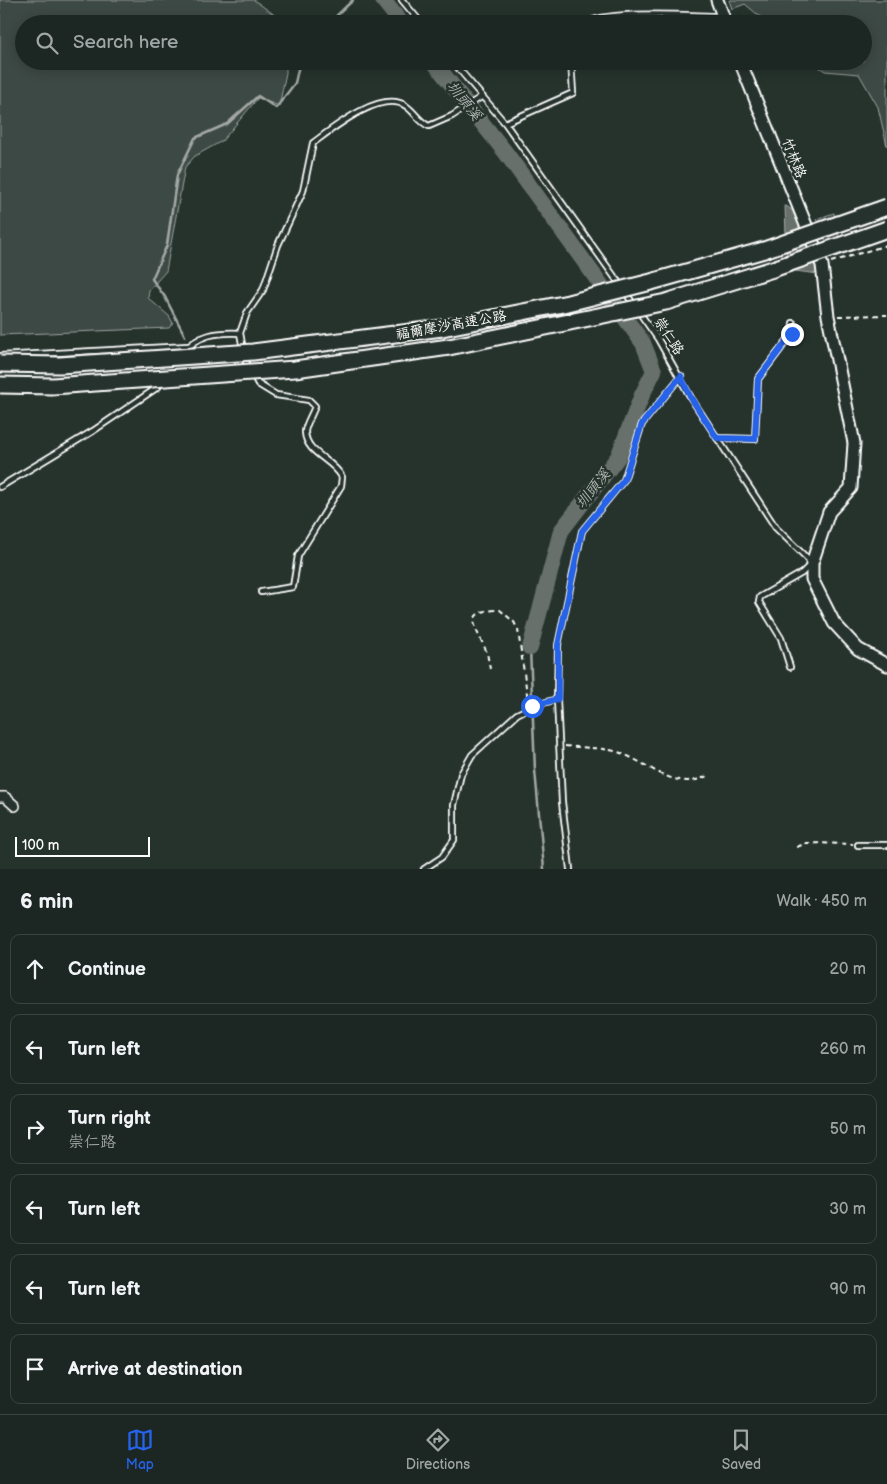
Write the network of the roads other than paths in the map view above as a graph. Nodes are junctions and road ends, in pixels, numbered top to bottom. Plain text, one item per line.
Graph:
1 (402, 0) edge
2 (716, 0) edge
3 (414, 15) edge
4 (722, 15) edge
5 (459, 70) edge
6 (572, 70) edge
7 (744, 70) edge
8 (479, 97) junction
9 (504, 123) junction
10 (887, 207) edge
11 (887, 229) edge
12 (793, 323) dead end
13 (240, 333) junction
14 (188, 346) junction
15 (0, 356) edge
16 (0, 364) edge
17 (174, 366) dead end
18 (169, 373) dead end
19 (681, 376) junction
20 (0, 385) edge
21 (717, 438) junction
22 (0, 487) edge
23 (812, 563) junction
24 (260, 592) dead end
25 (887, 665) edge
26 (790, 667) dead end
27 (558, 699) junction
28 (0, 796) edge
29 (15, 806) dead end
30 (858, 845) road end
31 (887, 845) edge
32 (424, 869) edge
33 (570, 869) edge

1 - 3 lane
2 - 4 street
5 - 8 lane, 崇仁路
6 - 9 lane
7 - 23 street, 竹林路
8 - 9 lane, 崇仁路
8 - 13 lane
9 - 19 lane, 崇仁路
10 - 16 highway, 福爾摩沙高速公路, bridge
11 - 20 highway, 福爾摩沙高速公路, bridge
12 - 21 lane
13 - 14 lane
13 - 24 lane
14 - 15 lane
14 - 17 lane
18 - 22 lane
19 - 21 lane, 崇仁路
19 - 27 lane
21 - 23 lane, 崇仁路
23 - 25 street
23 - 26 lane
27 - 32 lane
27 - 33 lane
28 - 29 street
30 - 31 lane

